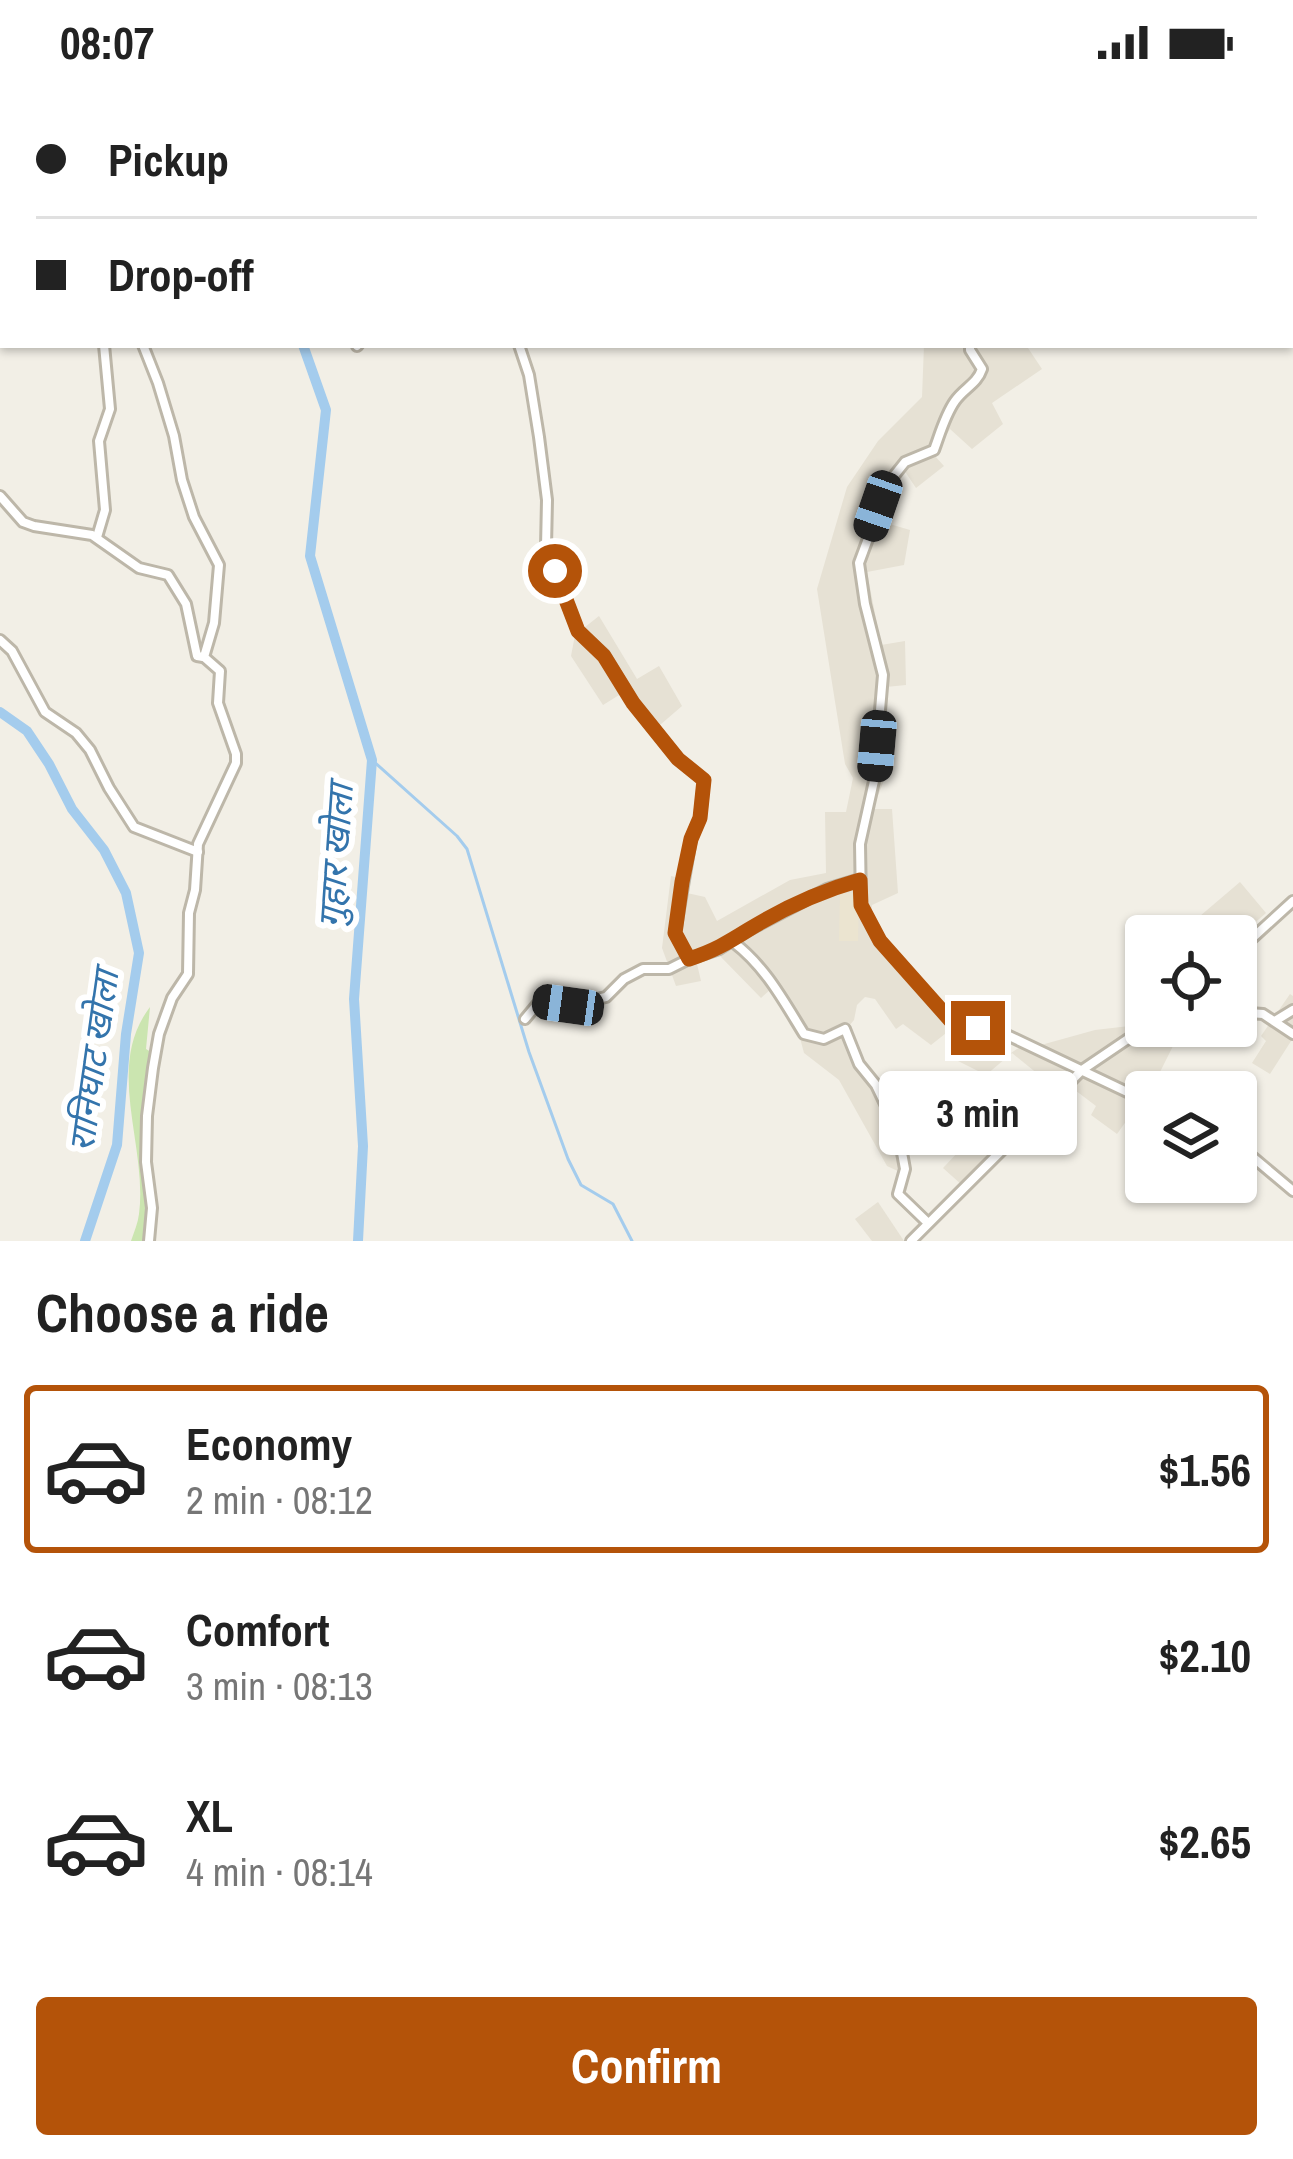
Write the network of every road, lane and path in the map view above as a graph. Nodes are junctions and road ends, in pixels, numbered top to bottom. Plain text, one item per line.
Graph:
1 (104, 348) edge
2 (144, 348) edge
3 (520, 348) edge
4 (970, 348) edge
5 (0, 496) edge
6 (97, 537) junction
7 (0, 640) edge
8 (204, 657) junction
9 (198, 852) junction
10 (860, 880) junction
11 (1293, 901) edge
12 (1257, 934) edge
13 (733, 942) junction
14 (689, 959) junction
15 (1293, 1010) edge
16 (1257, 1014) edge
17 (525, 1019) dead end
18 (1275, 1022) junction
19 (1293, 1034) edge
20 (1125, 1042) edge
21 (1082, 1070) junction
22 (1125, 1092) edge
23 (1257, 1161) edge
24 (1293, 1191) edge
25 (928, 1223) junction
26 (149, 1241) edge
27 (911, 1241) edge

1 - 6 street
2 - 8 street
3 - 14 street
4 - 10 street
5 - 6 street
6 - 8 street
7 - 9 street
8 - 9 street
9 - 26 street
10 - 13 street
10 - 21 street
11 - 12 street
13 - 14 street
13 - 25 street
14 - 17 street
15 - 18 street
16 - 18 street
18 - 19 street
20 - 21 street
21 - 22 street
21 - 25 street
23 - 24 street
25 - 27 street

